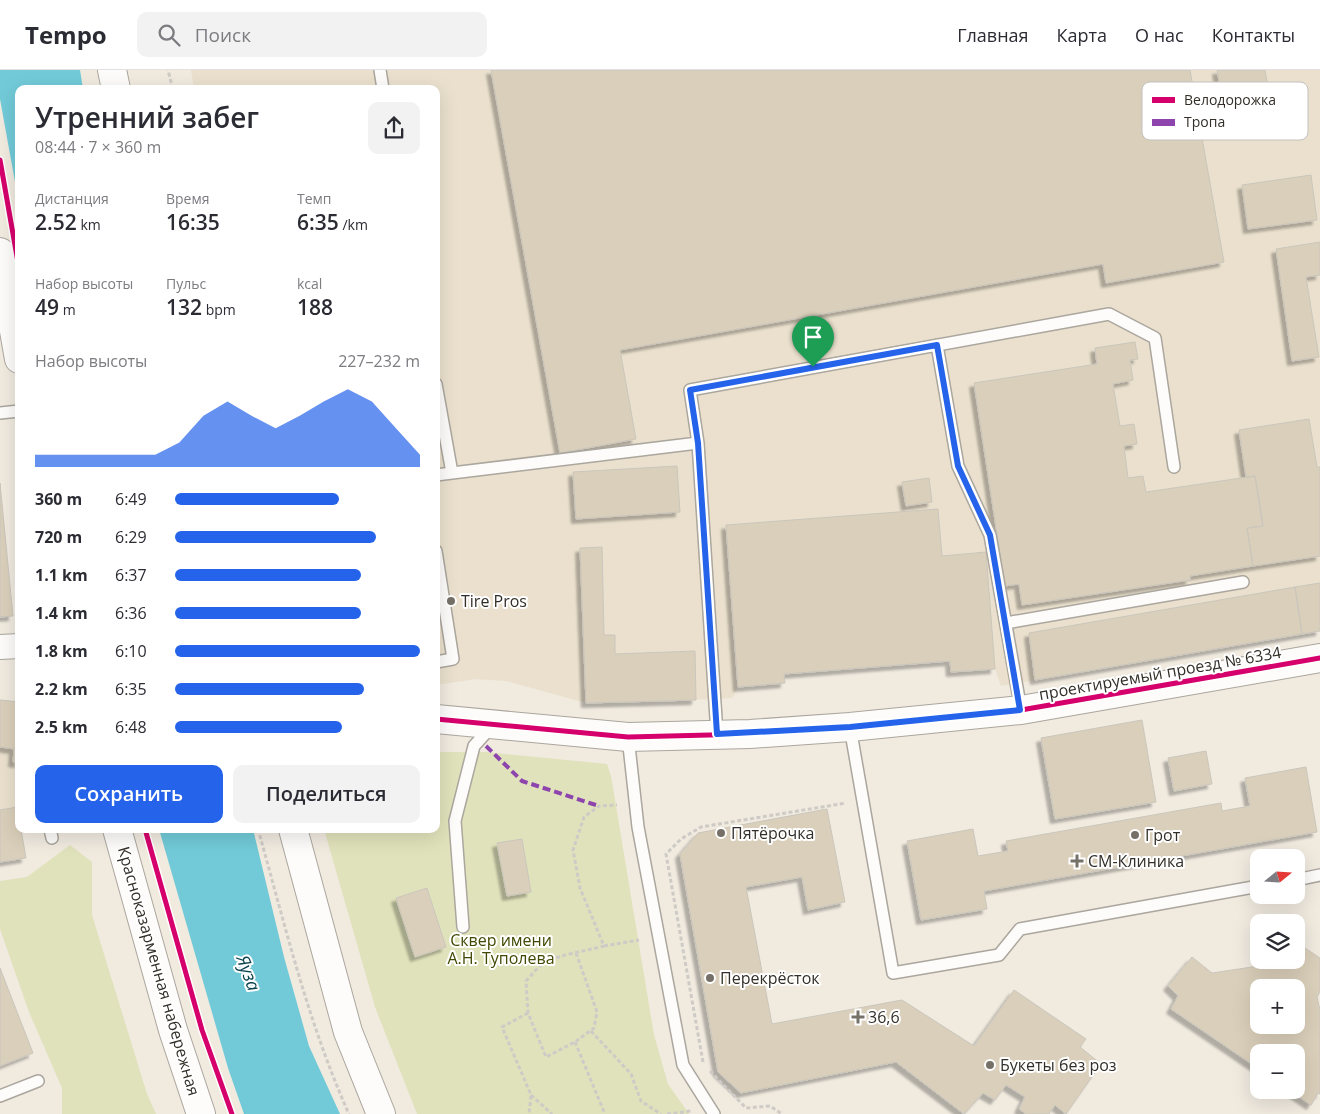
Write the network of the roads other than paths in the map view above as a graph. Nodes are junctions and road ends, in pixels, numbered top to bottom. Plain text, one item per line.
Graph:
1 (112, 70) edge
2 (380, 70) edge
3 (115, 85) edge
4 (382, 85) edge
5 (0, 252) edge
6 (15, 336) edge
7 (937, 345) junction
8 (440, 406) edge
9 (15, 411) edge
10 (0, 413) edge
11 (698, 443) junction
12 (1174, 467) dead end
13 (452, 473) junction
14 (440, 474) edge
15 (440, 576) edge
16 (1244, 582) dead end
17 (1006, 624) junction
18 (15, 646) edge
19 (0, 647) edge
20 (1320, 658) edge
21 (440, 661) edge
22 (1020, 710) junction
23 (440, 719) edge
24 (494, 724) junction
25 (850, 727) junction
26 (717, 734) junction
27 (628, 737) junction
28 (118, 833) edge
29 (294, 833) edge
30 (1320, 875) edge
31 (1305, 878) edge
32 (1250, 888) edge
33 (463, 927) dead end
34 (38, 1081) dead end
35 (0, 1096) edge
36 (201, 1114) edge
37 (381, 1114) edge
38 (714, 1114) edge

1 - 3 street
2 - 4 lane
5 - 6 street
7 - 11 lane
7 - 12 lane
7 - 17 lane
8 - 13 lane
9 - 10 lane
11 - 13 lane
11 - 26 lane
13 - 14 lane
15 - 21 lane
16 - 17 lane
17 - 22 lane
18 - 19 street
20 - 22 street, проектируемый проезд № 6334
22 - 25 street, проектируемый проезд № 6334
23 - 24 street, проектируемый проезд № 6334
24 - 27 street, проектируемый проезд № 6334
24 - 33 lane
25 - 26 street, проектируемый проезд № 6334
25 - 32 lane
26 - 27 street, проектируемый проезд № 6334
27 - 38 lane
28 - 36 street, Красноказарменная набережная
29 - 37 street
30 - 31 lane
34 - 35 lane

